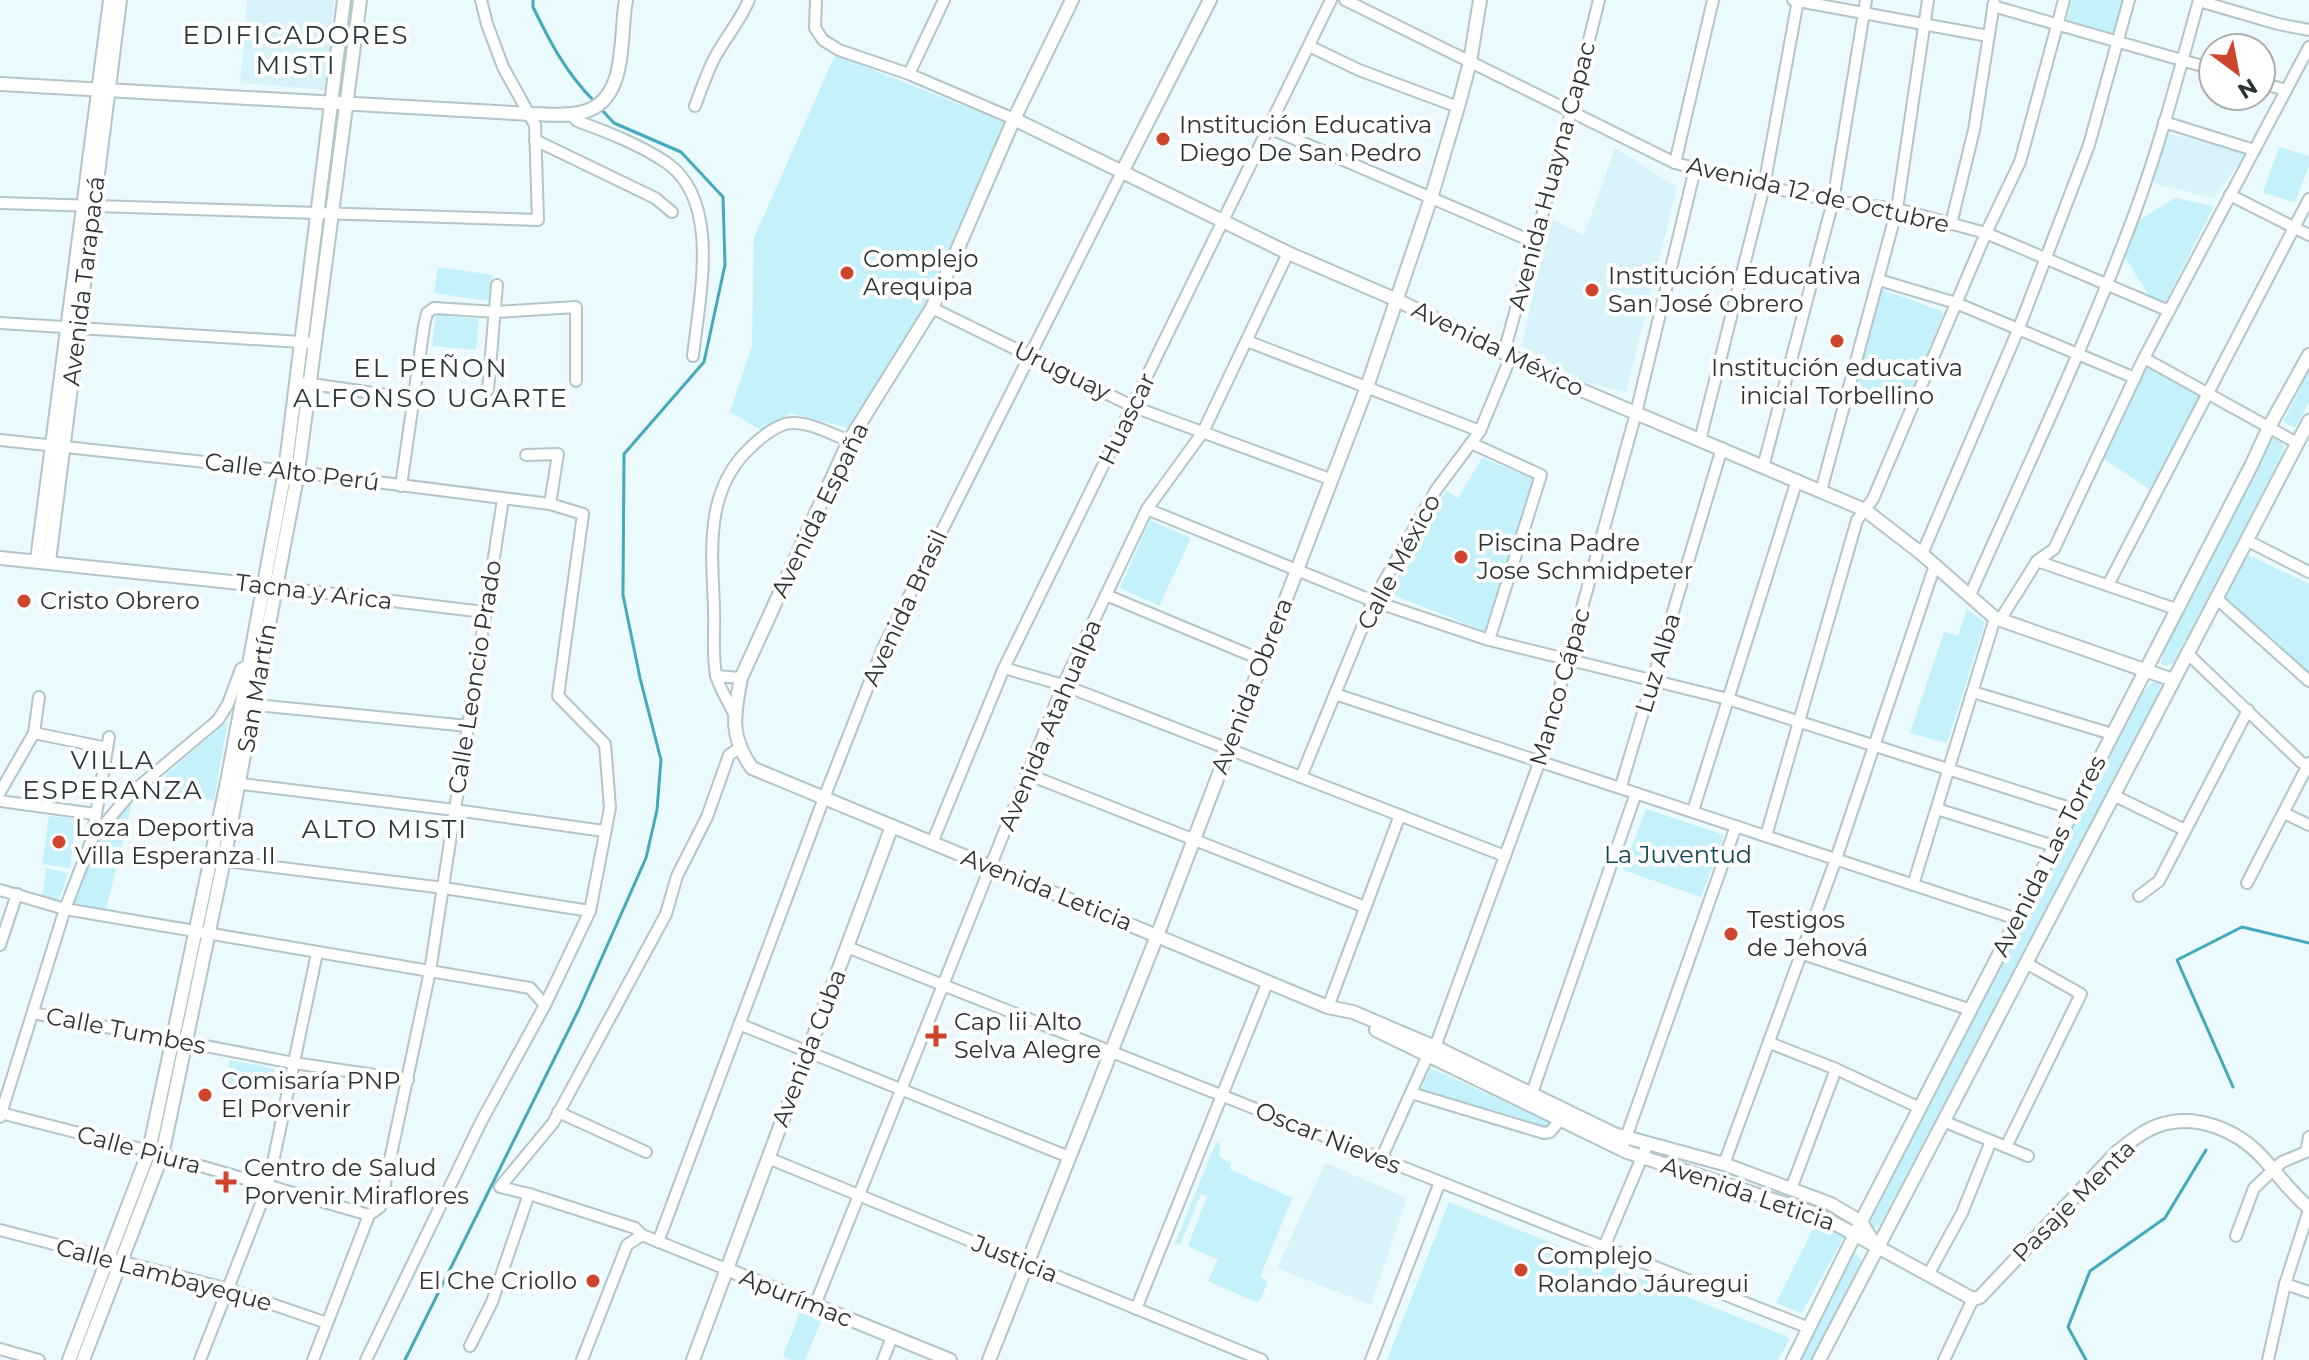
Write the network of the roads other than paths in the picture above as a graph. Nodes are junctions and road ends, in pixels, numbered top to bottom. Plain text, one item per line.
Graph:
1 (110, 0) edge
2 (120, 0) edge
3 (344, 0) edge
4 (360, 0) edge
5 (481, 0) edge
6 (626, 0) edge
7 (741, 0) edge
8 (749, 0) edge
9 (816, 0) edge
10 (944, 0) edge
11 (1072, 0) edge
12 (1210, 0) edge
13 (1331, 0) edge
14 (1345, 0) edge
15 (1480, 0) edge
16 (1599, 0) edge
17 (1713, 0) edge
18 (1796, 0) edge
19 (1866, 0) edge
20 (1928, 0) edge
21 (2064, 0) edge
22 (2129, 0) edge
23 (2199, 0) edge
24 (1994, 3) edge
25 (1864, 13) junction
26 (1924, 24) junction
27 (2057, 24) junction
28 (733, 27) junction
29 (2309, 30) edge
30 (1988, 36) junction
31 (2118, 42) junction
32 (1309, 46) junction
33 (2309, 47) edge
34 (2182, 60) junction
35 (1470, 62) junction
36 (2197, 64) edge
37 (909, 74) junction
38 (0, 84) edge
39 (2277, 87) edge
40 (102, 90) junction
41 (2286, 90) junction
42 (332, 101) junction
43 (347, 102) junction
44 (695, 106) dead end
45 (1458, 107) junction
46 (1571, 112) junction
47 (531, 114) junction
48 (571, 114) junction
49 (1014, 119) junction
50 (2164, 122) junction
51 (1269, 128) junction
52 (535, 140) junction
53 (2254, 150) junction
54 (1675, 163) junction
55 (1695, 169) junction
56 (1123, 170) junction
57 (1764, 186) junction
58 (2230, 195) junction
59 (1431, 198) junction
60 (2309, 199) edge
61 (1833, 201) junction
62 (0, 203) edge
63 (88, 208) junction
64 (1897, 209) junction
65 (318, 212) junction
66 (332, 212) junction
67 (672, 212) dead end
68 (1224, 221) junction
69 (1951, 224) junction
70 (2294, 227) junction
71 (1986, 233) junction
72 (2309, 235) edge
73 (1536, 243) junction
74 (1288, 253) junction
75 (2047, 258) junction
76 (1879, 280) junction
77 (2107, 284) junction
78 (497, 285) dead end
79 (1397, 300) junction
80 (1956, 303) junction
81 (932, 308) junction
82 (2169, 311) junction
83 (496, 312) junction
84 (0, 323) edge
85 (73, 327) junction
86 (2019, 328) junction
87 (1247, 341) junction
88 (303, 342) junction
89 (316, 343) junction
90 (2077, 352) junction
91 (1508, 354) junction
92 (1030, 355) junction
93 (2309, 355) edge
94 (693, 356) dead end
95 (2144, 358) junction
96 (2135, 378) junction
97 (576, 381) dead end
98 (305, 383) junction
99 (1367, 387) junction
100 (488, 390) dead end
101 (2208, 393) junction
102 (414, 399) junction
103 (1134, 407) junction
104 (1636, 413) junction
105 (2309, 421) edge
106 (2269, 427) junction
107 (1480, 431) junction
108 (1203, 432) junction
109 (0, 440) edge
110 (1700, 440) junction
111 (849, 441) junction
112 (1471, 443) junction
113 (2297, 443) junction
114 (58, 444) junction
115 (1722, 448) junction
116 (526, 455) dead end
117 (1763, 467) junction
118 (292, 471) junction
119 (1330, 479) junction
120 (1797, 480) junction
121 (401, 486) junction
122 (1821, 491) junction
123 (503, 499) junction
124 (550, 504) junction
125 (1147, 509) junction
126 (1865, 510) junction
127 (2246, 540) junction
128 (1922, 554) junction
129 (0, 558) edge
130 (43, 560) junction
131 (2037, 561) junction
132 (1935, 565) junction
133 (1296, 570) junction
134 (2309, 572) edge
135 (2108, 585) junction
136 (270, 586) junction
137 (1106, 595) junction
138 (1970, 595) junction
139 (2216, 598) junction
140 (1373, 601) junction
141 (2176, 609) junction
142 (484, 612) junction
143 (1998, 619) junction
144 (1489, 640) junction
145 (2187, 653) junction
146 (1262, 660) junction
147 (1569, 660) junction
148 (255, 664) junction
149 (1004, 668) junction
150 (2145, 671) junction
151 (716, 676) junction
152 (741, 678) junction
153 (1653, 679) junction
154 (2173, 680) junction
155 (2309, 681) edge
156 (1063, 685) junction
157 (1973, 692) junction
158 (1335, 694) junction
159 (39, 697) dead end
160 (1728, 699) junction
161 (247, 704) junction
162 (2248, 710) junction
163 (734, 714) junction
164 (1800, 722) junction
165 (468, 726) junction
166 (34, 733) junction
167 (2112, 734) junction
168 (1874, 745) junction
169 (738, 749) junction
170 (1228, 749) junction
171 (1539, 763) junction
172 (2309, 765) edge
173 (752, 768) joint
174 (1949, 770) junction
175 (1027, 774) junction
176 (1301, 777) junction
177 (233, 783) junction
178 (1621, 786) junction
179 (0, 792) edge
180 (1636, 793) junction
181 (2113, 795) junction
182 (824, 798) junction
183 (0, 801) edge
184 (1937, 809) junction
185 (2073, 809) junction
186 (455, 810) junction
187 (1693, 811) junction
188 (2284, 813) junction
189 (95, 814) junction
190 (1400, 815) junction
191 (2309, 825) edge
192 (892, 826) junction
193 (1736, 826) junction
194 (2185, 830) junction
195 (604, 831) junction
196 (1766, 836) junction
197 (92, 839) junction
198 (1194, 839) junction
199 (932, 843) junction
200 (2054, 846) junction
201 (1505, 856) junction
202 (210, 859) junction
203 (1836, 859) junction
204 (224, 860) junction
205 (990, 867) junction
206 (2247, 883) dead end
207 (1913, 885) junction
208 (444, 888) junction
209 (0, 890) edge
210 (17, 894) junction
211 (2139, 896) dead end
212 (1365, 907) junction
213 (65, 909) junction
214 (590, 911) junction
215 (2017, 919) junction
216 (201, 933) junction
217 (1157, 936) junction
218 (0, 945) edge
219 (847, 947) junction
220 (317, 953) junction
221 (1803, 954) junction
222 (2026, 963) junction
223 (430, 971) junction
224 (1268, 981) junction
225 (943, 985) junction
226 (545, 1005) junction
227 (1328, 1007) junction
228 (1971, 1010) junction
229 (33, 1013) junction
230 (739, 1024) junction
231 (172, 1040) junction
232 (186, 1043) junction
233 (1770, 1043) junction
234 (1432, 1051) junction
235 (808, 1052) junction
236 (1111, 1052) junction
237 (294, 1063) junction
238 (1836, 1069) junction
239 (408, 1080) junction
240 (901, 1089) junction
241 (1411, 1093) junction
242 (1532, 1093) junction
243 (1222, 1095) junction
244 (1920, 1108) junction
245 (558, 1112) junction
246 (1, 1115) edge
247 (1561, 1119) junction
248 (1943, 1121) junction
249 (2309, 1137) edge
250 (1991, 1141) junction
251 (1648, 1143) junction
252 (1624, 1144) junction
253 (2006, 1147) junction
254 (646, 1152) dead end
255 (156, 1153) junction
256 (2028, 1156) dead end
257 (1069, 1157) junction
258 (1642, 1157) junction
259 (768, 1158) junction
260 (1381, 1159) junction
261 (1724, 1164) junction
262 (2274, 1171) junction
263 (1440, 1182) junction
264 (268, 1186) junction
265 (1791, 1189) junction
266 (529, 1194) junction
267 (859, 1195) junction
268 (2309, 1209) edge
269 (369, 1215) junction
270 (1858, 1228) junction
271 (0, 1230) edge
272 (642, 1235) junction
273 (2236, 1236) dead end
274 (658, 1242) junction
275 (1604, 1247) junction
276 (1877, 1248) junction
277 (115, 1261) junction
278 (1027, 1264) junction
279 (726, 1269) junction
280 (1928, 1275) junction
281 (2285, 1284) junction
282 (228, 1289) junction
283 (2309, 1292) edge
284 (1973, 1299) junction
285 (815, 1305) junction
286 (1136, 1309) junction
287 (327, 1323) junction
288 (1809, 1328) junction
289 (85, 1336) junction
290 (892, 1337) junction
291 (470, 1346) dead end
292 (0, 1349) edge
293 (1248, 1357) edge
294 (39, 1360) edge
295 (69, 1360) edge
296 (83, 1360) edge
297 (200, 1360) edge
298 (313, 1360) edge
299 (366, 1360) edge
300 (582, 1360) edge
301 (693, 1360) edge
302 (883, 1360) edge
303 (950, 1360) edge
304 (989, 1360) edge
305 (1262, 1360) edge
306 (1371, 1360) edge
307 (1793, 1360) edge
308 (1819, 1360) edge
309 (1944, 1360) edge
310 (2268, 1360) edge

1 - 40 street, Avenida Tarapacá
2 - 40 street, Avenida Tarapacá
3 - 42 street, San Martín
4 - 43 street, San Martín
5 - 47 street
6 - 48 street
7 - 28 street
8 - 28 street
9 - 37 street, Avenida México
10 - 37 street
11 - 49 street, Avenida España
12 - 56 street, Avenida Brasil
13 - 32 street, Huascar
14 - 35 street, Avenida 12 de Octubre
15 - 35 street, Avenida Obrera
16 - 46 street, Avenida Huayna Capac
17 - 54 street
18 - 25 street
18 - 57 street
19 - 25 street
20 - 26 street
21 - 27 street
22 - 31 street
23 - 29 street
23 - 34 street
24 - 27 street
24 - 30 street
25 - 26 street
25 - 61 street
26 - 30 street
26 - 64 street
27 - 31 street
27 - 71 street
28 - 44 street
30 - 69 street
31 - 34 street
31 - 75 street
32 - 45 street
32 - 51 street, Huascar
33 - 41 street
34 - 36 street
34 - 50 street
35 - 45 street, Avenida Obrera
35 - 46 street, Avenida 12 de Octubre
37 - 49 street, Avenida México
38 - 40 street
39 - 41 street
40 - 42 street
40 - 63 street, Avenida Tarapacá
41 - 53 street
42 - 43 street
42 - 65 street, San Martín
43 - 47 street
43 - 66 street, San Martín
45 - 59 street, Avenida Obrera
46 - 54 street, Avenida 12 de Octubre
46 - 73 street, Avenida Huayna Capac
47 - 48 street
47 - 52 street
48 - 94 street
49 - 56 street, Avenida México
49 - 81 street, Avenida España
50 - 53 street
50 - 77 street
51 - 59 street
51 - 68 street, Huascar
52 - 66 street
52 - 67 street
53 - 58 street
54 - 55 street, Avenida 12 de Octubre
55 - 57 street, Avenida 12 de Octubre
55 - 104 street, Manco Cápac
56 - 68 street, Avenida México
56 - 92 street, Avenida Brasil
57 - 61 street, Avenida 12 de Octubre
57 - 110 street
58 - 70 street
58 - 82 street
59 - 73 street
59 - 79 street, Avenida Obrera
60 - 70 street
61 - 64 street, Avenida 12 de Octubre
61 - 117 street
62 - 63 street
63 - 65 street
63 - 85 street, Avenida Tarapacá
64 - 69 street, Avenida 12 de Octubre
64 - 76 street
65 - 66 street
65 - 88 street, San Martín
66 - 89 street, San Martín
68 - 74 street, Avenida México
68 - 103 street, Huascar
69 - 71 street, Avenida 12 de Octubre
70 - 72 street
70 - 101 street
71 - 75 street, Avenida 12 de Octubre
71 - 80 street
73 - 91 street, Avenida Huayna Capac
74 - 79 street, Avenida México
74 - 87 street, Avenida Atahualpa
75 - 77 street, Avenida 12 de Octubre
75 - 86 street
76 - 80 street
76 - 122 street
77 - 82 street, Avenida 12 de Octubre
77 - 90 street
78 - 83 street
79 - 91 street, Avenida México
79 - 99 street, Avenida Obrera
80 - 86 street
80 - 126 street
81 - 92 street, Uruguay
81 - 111 street, Avenida España
82 - 95 street
83 - 97 street
83 - 100 street
83 - 102 street
84 - 85 street
85 - 88 street
85 - 114 street, Avenida Tarapacá
86 - 90 street
86 - 128 street
87 - 99 street
87 - 108 street, Avenida Atahualpa
88 - 89 street
88 - 98 street, San Martín
89 - 98 street, San Martín
90 - 96 street
90 - 138 street
91 - 104 street, Avenida México
91 - 107 street, Calle México
92 - 103 street, Uruguay
92 - 182 street, Avenida Brasil
93 - 106 street, Avenida Las Torres
95 - 96 street
95 - 101 street
96 - 131 street
98 - 102 street
98 - 118 street, San Martín
99 - 107 street
99 - 119 street, Avenida Obrera
101 - 106 street
101 - 135 street
102 - 121 street
103 - 108 street, Uruguay
103 - 149 street, Huascar
104 - 110 street, Avenida México
104 - 147 street, Manco Cápac
105 - 113 street, Avenida Las Torres
106 - 113 street
106 - 141 street, Avenida Las Torres
107 - 112 street, Calle México
108 - 119 street, Uruguay
108 - 125 street, Avenida Atahualpa
109 - 114 street, Calle Alto Perú
110 - 115 street, Avenida México
111 - 151 street
111 - 152 street, Avenida España
112 - 140 street, Calle México
112 - 144 street
113 - 127 street, Avenida Las Torres
114 - 118 street, Calle Alto Perú
114 - 130 street, Avenida Tarapacá
115 - 117 street, Avenida México
115 - 153 street, Luz Alba
116 - 124 street
117 - 120 street, Avenida México
118 - 121 street, Calle Alto Perú
118 - 136 street, San Martín
119 - 133 street, Avenida Obrera
120 - 122 street, Avenida México
120 - 160 street
121 - 123 street, Calle Alto Perú
122 - 126 street, Avenida México
123 - 124 street, Calle Alto Perú
123 - 142 street, Calle Leoncio Prado
124 - 195 street, Calle Alto Perú
125 - 133 street
125 - 137 street, Avenida Atahualpa
126 - 128 street, Avenida México
126 - 164 street
127 - 134 street
127 - 139 street, Avenida Las Torres
128 - 132 street, Avenida México
129 - 130 street, Tacna y Arica
130 - 136 street, Tacna y Arica
131 - 135 street
131 - 143 street
132 - 138 street, Avenida México
132 - 168 street
133 - 140 street
133 - 146 street, Avenida Obrera
135 - 141 street
136 - 142 street, Tacna y Arica
136 - 148 street, San Martín
137 - 146 street
137 - 156 street, Avenida Atahualpa
138 - 143 street, Avenida México
139 - 145 street, Avenida Las Torres
139 - 155 street
140 - 144 street
140 - 158 street, Calle México
141 - 150 street, Avenida Las Torres
142 - 165 street, Calle Leoncio Prado
143 - 150 street, Avenida México
143 - 157 street
144 - 147 street
145 - 154 street, Avenida Las Torres
145 - 162 street
146 - 170 street, Avenida Obrera
147 - 153 street
147 - 171 street, Manco Cápac
148 - 161 street, San Martín
148 - 197 street
149 - 156 street
149 - 199 street, Huascar
150 - 154 street, Avenida México
150 - 167 street, Avenida Las Torres
151 - 152 street
151 - 163 street
152 - 163 street, Avenida España
153 - 160 street
153 - 178 street, Luz Alba
154 - 181 street, Avenida Las Torres
156 - 170 street
156 - 175 street, Avenida Atahualpa
157 - 167 street
157 - 174 street
158 - 171 street
158 - 176 street, Calle México
159 - 166 street
160 - 164 street
160 - 187 street
161 - 165 street
161 - 177 street, San Martín
162 - 172 street
162 - 194 street
163 - 169 street, Avenida España
164 - 168 street
164 - 196 street
165 - 186 street, Calle Leoncio Prado
166 - 179 street
166 - 189 street
167 - 185 street, Avenida Las Torres
168 - 174 street
168 - 203 street
169 - 173 street, Avenida España
169 - 245 street
170 - 176 street
170 - 198 street, Avenida Obrera
171 - 178 street
171 - 201 street, Manco Cápac
172 - 188 street
173 - 182 street, Avenida Leticia
174 - 184 street
174 - 185 street
175 - 198 street
175 - 205 street, Avenida Atahualpa
176 - 190 street
177 - 186 street
177 - 202 street, San Martín
177 - 204 street, San Martín
178 - 180 street
180 - 187 street
180 - 242 street
181 - 194 street
181 - 222 street, Avenida Las Torres
182 - 192 street, Avenida Leticia
182 - 230 street, Avenida Brasil
183 - 189 street
184 - 200 street
184 - 207 street
185 - 200 street, Avenida Las Torres
186 - 195 street
186 - 208 street, Calle Leoncio Prado
187 - 193 street
188 - 191 street
188 - 206 street
189 - 197 street
190 - 201 street
190 - 212 street
192 - 199 street, Avenida Leticia
192 - 219 street, Avenida Cuba
193 - 196 street
193 - 252 street
194 - 211 street
195 - 214 street
196 - 203 street
197 - 213 street
198 - 212 street
198 - 217 street, Avenida Obrera
199 - 205 street, Avenida Leticia
200 - 215 street, Avenida Las Torres
201 - 234 street, Manco Cápac
202 - 204 street
202 - 216 street, San Martín
203 - 207 street
203 - 221 street
204 - 208 street
204 - 216 street, San Martín
205 - 217 street, Avenida Leticia
205 - 225 street, Avenida Atahualpa
207 - 215 street
208 - 214 street
208 - 223 street, Calle Leoncio Prado
209 - 210 street
210 - 213 street
210 - 218 street
212 - 227 street
213 - 216 street
213 - 229 street
214 - 226 street
215 - 228 street, Avenida Las Torres
216 - 220 street
216 - 231 street, San Martín
216 - 232 street, San Martín
217 - 224 street, Avenida Leticia
217 - 236 street, Avenida Obrera
219 - 225 street, Oscar Nieves
219 - 235 street, Avenida Cuba
220 - 223 street
220 - 237 street
221 - 228 street
221 - 233 street
222 - 248 street, Avenida Las Torres
222 - 253 street
223 - 226 street
223 - 239 street, Calle Leoncio Prado
224 - 227 street, Avenida Leticia
224 - 243 street
225 - 236 street, Oscar Nieves
225 - 240 street, Avenida Atahualpa
226 - 299 street
227 - 234 street, Avenida Leticia
228 - 244 street, Avenida Las Torres
229 - 231 street, Calle Tumbes
229 - 246 street
230 - 235 street
230 - 274 street, Avenida Brasil
231 - 232 street, Calle Tumbes
231 - 255 street, San Martín
232 - 237 street, Calle Tumbes
232 - 255 street, San Martín
233 - 238 street
233 - 261 street
234 - 241 street, Manco Cápac
234 - 242 street, Avenida Leticia
234 - 247 street, Avenida Leticia
235 - 240 street
235 - 259 street, Avenida Cuba
236 - 243 street, Oscar Nieves
236 - 257 street, Avenida Obrera
237 - 239 street, Calle Tumbes
237 - 264 street
238 - 244 street
238 - 265 street
239 - 269 street, Calle Leoncio Prado
240 - 257 street
240 - 267 street, Avenida Atahualpa
241 - 247 street
241 - 260 street, Manco Cápac
242 - 252 street, Avenida Leticia
243 - 260 street, Oscar Nieves
243 - 286 street
244 - 270 street, Avenida Las Torres
245 - 254 street
245 - 266 street, Apurímac
246 - 255 street, Calle Piura
247 - 252 street, Avenida Leticia
248 - 250 street
248 - 276 street, Avenida Las Torres
249 - 262 street
250 - 253 street
250 - 280 street
251 - 252 street, Avenida Leticia
251 - 258 street
251 - 261 street, Avenida Leticia
252 - 258 street, Avenida Leticia
253 - 256 street
255 - 264 street, Calle Piura
255 - 277 street, San Martín
257 - 278 street, Avenida Obrera
258 - 270 street, Avenida Leticia
258 - 275 street
259 - 267 street, Justicia
259 - 279 street, Avenida Cuba
260 - 263 street, Oscar Nieves
261 - 265 street, Avenida Leticia
262 - 268 street, Pasaje Menta
262 - 273 street
262 - 284 street, Pasaje Menta
263 - 275 street, Oscar Nieves
263 - 306 street
264 - 269 street, Calle Piura
264 - 282 street
265 - 270 street, Avenida Leticia
266 - 272 street, Apurímac
266 - 291 street
267 - 278 street, Justicia
267 - 285 street, Avenida Atahualpa
268 - 281 street
269 - 287 street, Calle Leoncio Prado
270 - 276 street, Avenida Leticia
270 - 288 street, Avenida Las Torres
271 - 277 street, Calle Lambayeque
272 - 274 street, Apurímac
272 - 300 street
274 - 279 street, Apurímac
275 - 288 street, Oscar Nieves
276 - 280 street
276 - 308 street, Avenida Las Torres
277 - 282 street, Calle Lambayeque
277 - 289 street, San Martín
278 - 286 street, Justicia
278 - 304 street, Avenida Obrera
279 - 285 street, Apurímac
279 - 301 street, Avenida Cuba
280 - 284 street
281 - 283 street
281 - 310 street
282 - 287 street, Calle Lambayeque
282 - 297 street
284 - 309 street
285 - 290 street, Apurímac
286 - 293 street, Justicia
287 - 298 street, Calle Leoncio Prado
288 - 307 street, Avenida Las Torres
289 - 295 street, San Martín
289 - 296 street, San Martín
290 - 302 street
290 - 303 street, Apurímac
292 - 294 street
293 - 305 street, Justicia

